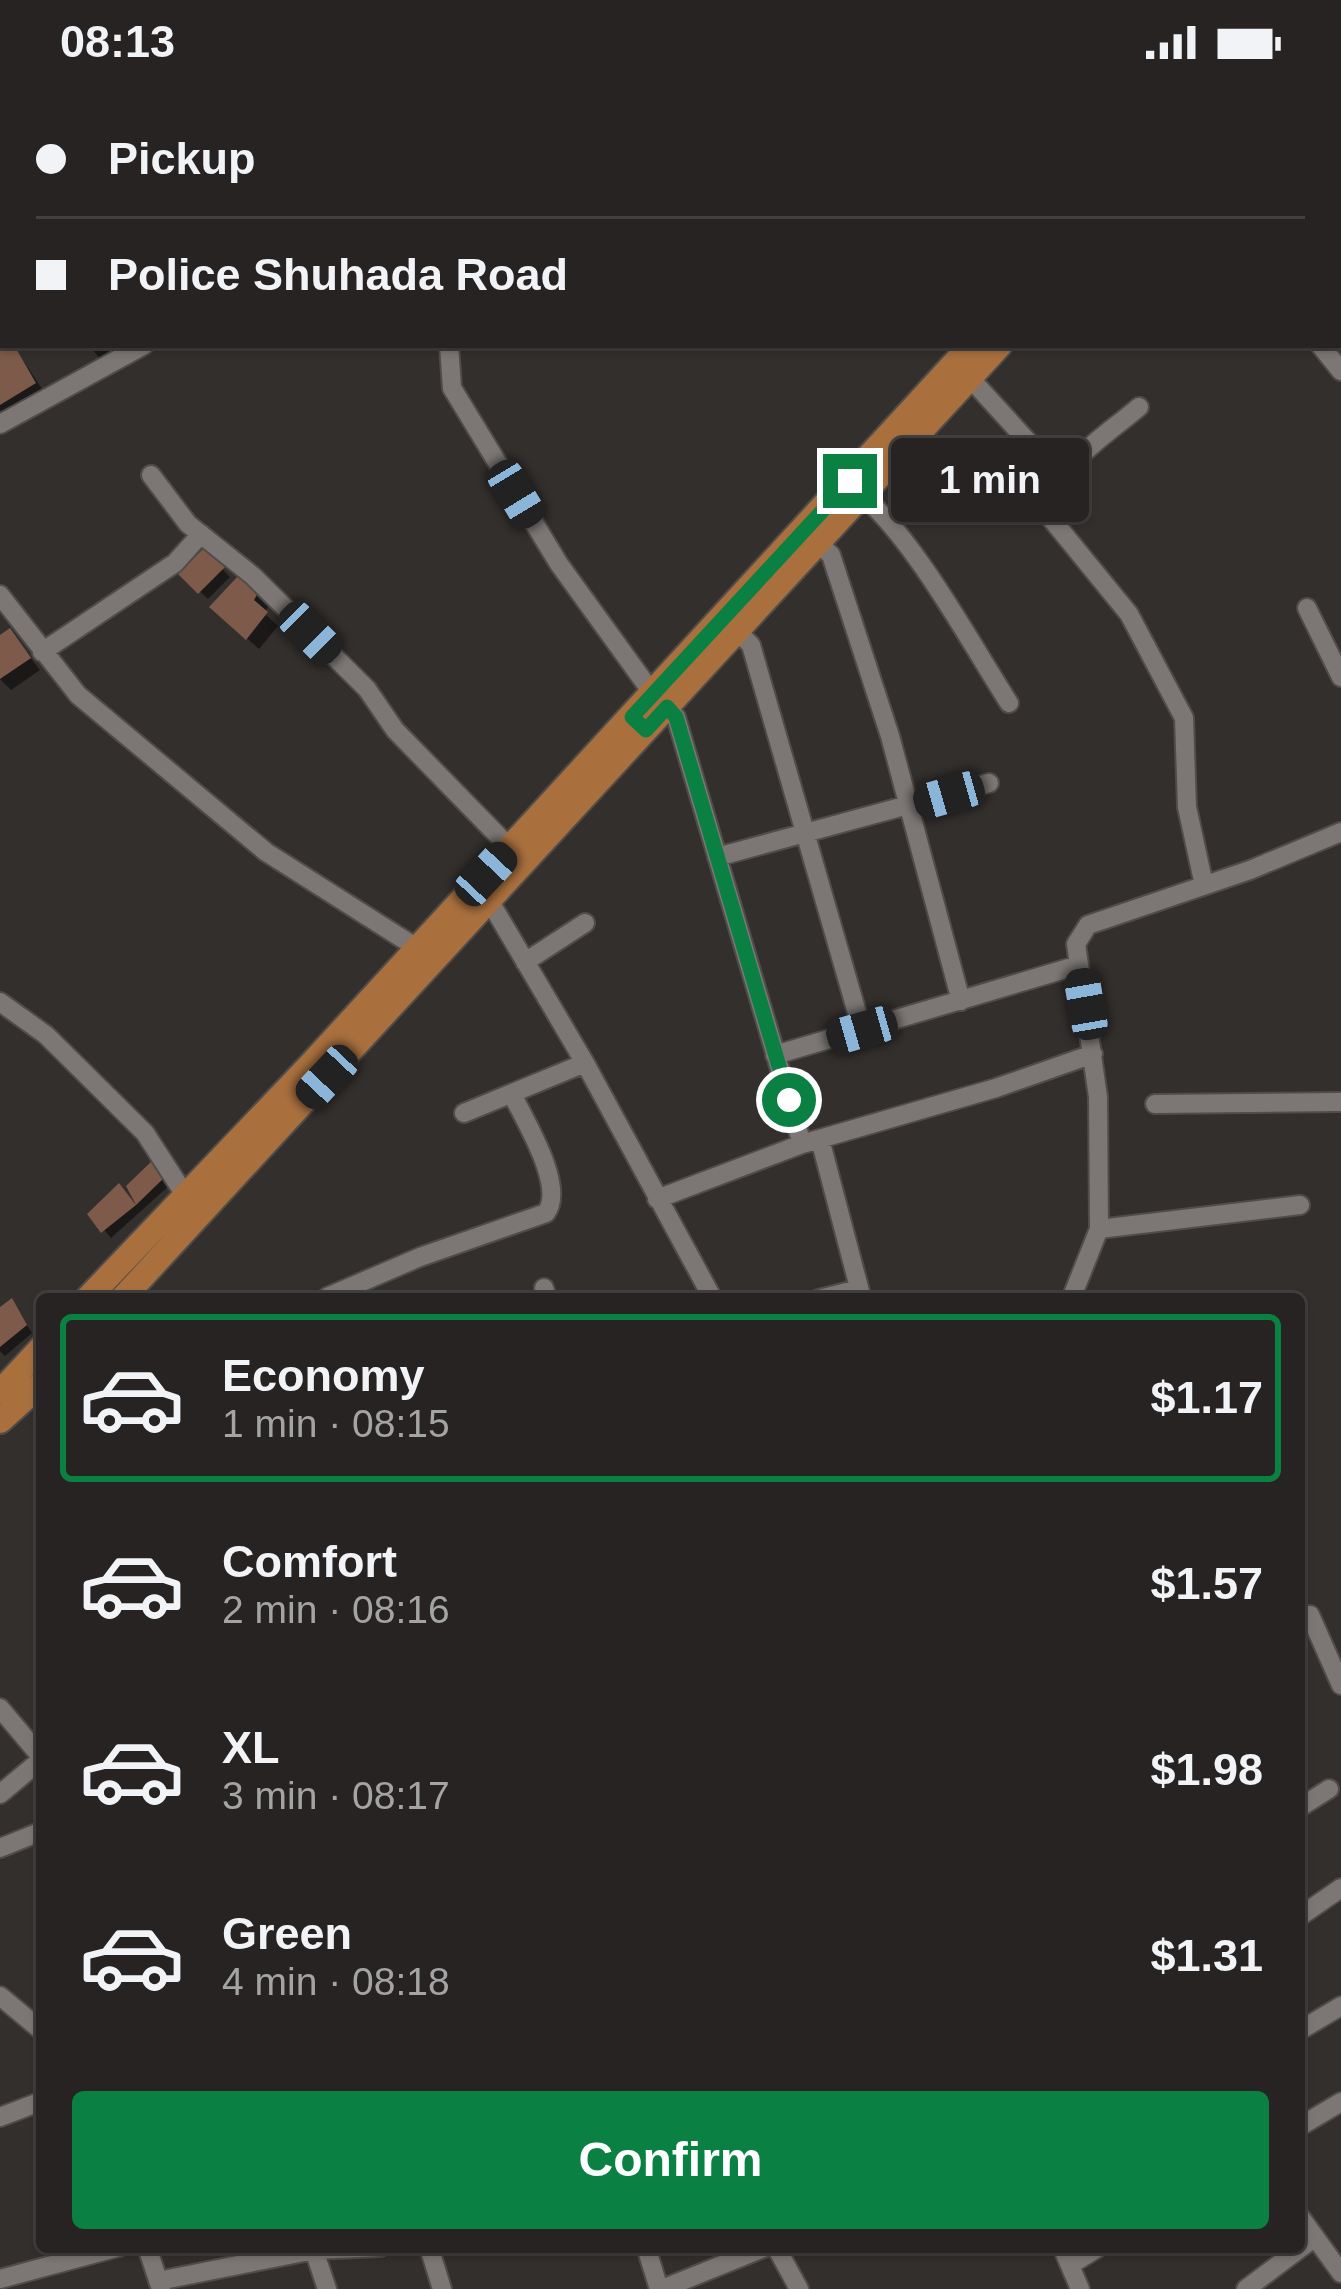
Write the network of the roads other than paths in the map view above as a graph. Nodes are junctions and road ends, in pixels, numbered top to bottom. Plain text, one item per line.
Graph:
1 (139, 348) edge
2 (449, 348) edge
3 (968, 348) edge
4 (997, 348) edge
5 (969, 377) junction
6 (1139, 406) dead end
7 (0, 424) edge
8 (151, 476) dead end
9 (1058, 479) junction
10 (863, 496) junction
11 (201, 535) junction
12 (819, 544) junction
13 (0, 595) edge
14 (1306, 608) dead end
15 (738, 632) junction
16 (42, 652) junction
17 (1341, 677) edge
18 (660, 701) junction
19 (1009, 703) dead end
20 (639, 723) junction
21 (989, 783) dead end
22 (908, 806) junction
23 (1341, 832) edge
24 (806, 833) junction
25 (510, 848) junction
26 (717, 857) junction
27 (1204, 885) junction
28 (489, 900) junction
29 (585, 923) dead end
30 (417, 948) junction
31 (524, 962) junction
32 (1079, 965) junction
33 (961, 1001) junction
34 (0, 1002) edge
35 (862, 1030) junction
36 (1093, 1054) junction
37 (776, 1055) junction
38 (585, 1063) junction
39 (319, 1070) junction
40 (512, 1094) junction
41 (1341, 1102) edge
42 (1155, 1104) dead end
43 (464, 1113) dead end
44 (811, 1142) junction
45 (184, 1196) junction
46 (657, 1198) junction
47 (1300, 1205) dead end
48 (1100, 1229) junction
49 (93, 1293) edge
50 (127, 1293) edge
51 (336, 1293) edge
52 (710, 1293) edge
53 (861, 1293) edge
54 (1073, 1293) edge
55 (36, 1353) edge
56 (36, 1388) edge
57 (0, 1392) edge
58 (0, 1421) edge
59 (1310, 1616) dead end
60 (1341, 1685) edge
61 (0, 1708) edge
62 (36, 1751) edge
63 (36, 1763) edge
64 (1329, 1789) dead end
65 (0, 1794) edge
66 (1305, 1804) edge
67 (36, 1833) edge
68 (0, 1848) edge
69 (1341, 1888) edge
70 (1305, 1913) edge
71 (0, 1996) edge
72 (1341, 2006) edge
73 (36, 2026) edge
74 (1305, 2027) edge
75 (1341, 2102) edge
76 (36, 2103) edge
77 (0, 2117) edge
78 (1305, 2123) edge
79 (1305, 2223) edge
80 (1315, 2237) junction
81 (1305, 2245) edge
82 (96, 2253) edge
83 (149, 2253) edge
84 (293, 2253) edge
85 (316, 2253) edge
86 (431, 2253) edge
87 (648, 2253) edge
88 (746, 2253) edge
89 (779, 2253) edge
90 (1294, 2253) edge
91 (1066, 2256) edge
92 (1341, 2273) edge
93 (0, 2279) edge
94 (159, 2285) edge
95 (327, 2289) edge
96 (442, 2289) edge
97 (660, 2289) edge
98 (799, 2289) edge
99 (1080, 2289) edge
100 (1246, 2289) edge

1 - 7 street
2 - 18 street
3 - 18 main road
4 - 5 main road
5 - 9 street
5 - 10 main road
6 - 9 street
8 - 11 street
9 - 27 street
10 - 12 main road
10 - 19 street
11 - 16 street
11 - 25 street
12 - 15 main road
12 - 22 street
13 - 16 street
14 - 17 street
15 - 18 main road
15 - 24 street
16 - 30 street
18 - 20 main road
18 - 26 street
20 - 25 main road
20 - 28 main road
21 - 22 street
22 - 24 street
22 - 33 street
23 - 27 street
24 - 26 street
24 - 35 street
25 - 30 main road
26 - 37 street
27 - 32 street
28 - 31 street
28 - 39 main road
29 - 31 street
30 - 39 main road
31 - 38 street
32 - 33 street
32 - 36 street
33 - 35 street
34 - 45 street
35 - 37 street
36 - 44 street
36 - 48 street
37 - 44 street
38 - 40 street
38 - 46 street
39 - 45 main road
39 - 50 main road
40 - 43 street
40 - 51 street
41 - 42 street
44 - 46 street
44 - 53 street
45 - 49 main road
46 - 52 street
47 - 48 street
48 - 54 street
55 - 57 main road
56 - 58 main road
59 - 60 street
61 - 62 street
63 - 65 street
64 - 66 street
67 - 68 street
69 - 70 street
71 - 73 street
72 - 74 street
75 - 78 street
76 - 77 street
79 - 80 street
80 - 81 street
80 - 92 street
82 - 93 street
83 - 94 street
84 - 94 street
85 - 95 street
86 - 96 street
87 - 97 street
88 - 97 street
89 - 98 street
90 - 100 street
91 - 99 street

